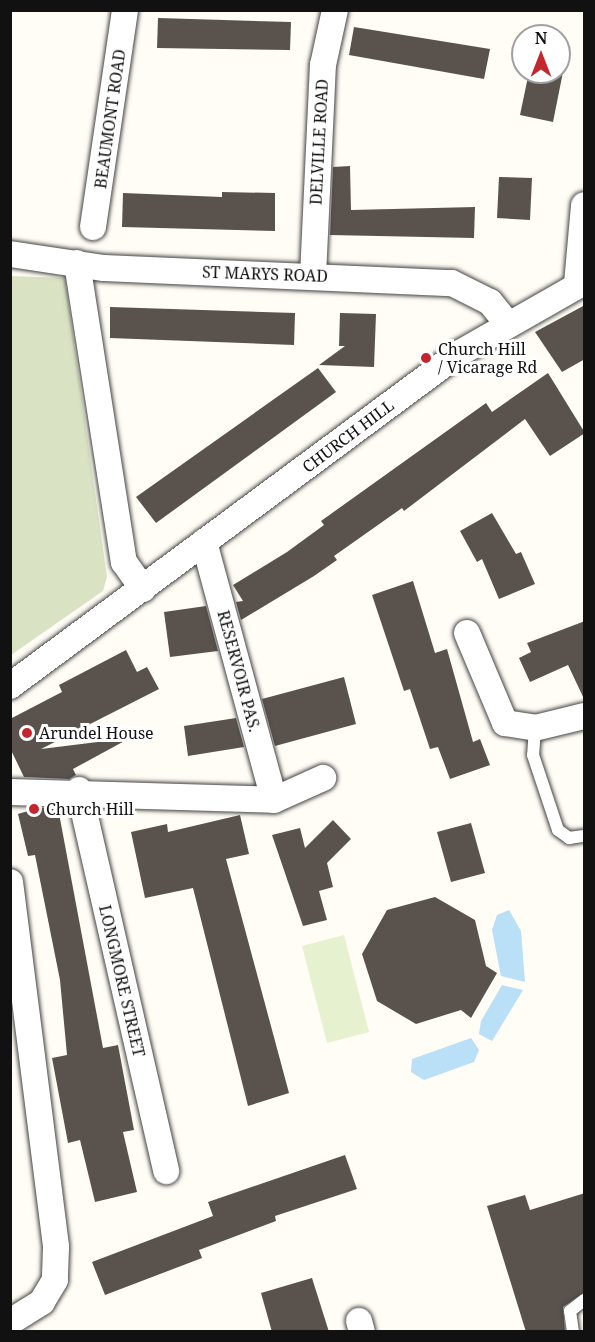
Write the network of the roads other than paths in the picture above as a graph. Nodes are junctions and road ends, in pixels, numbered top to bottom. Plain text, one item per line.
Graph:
1 (125, 10) edge
2 (335, 10) edge
3 (585, 205) edge
4 (93, 227) dead end
5 (10, 254) edge
6 (77, 263) junction
7 (313, 276) junction
8 (581, 283) edge
9 (506, 322) junction
10 (204, 542) junction
11 (143, 589) junction
12 (467, 633) dead end
13 (10, 686) edge
14 (585, 716) edge
15 (535, 728) junction
16 (323, 778) dead end
17 (79, 790) junction
18 (10, 792) edge
19 (274, 800) junction
20 (585, 836) edge
21 (10, 882) edge
22 (166, 1171) dead end
23 (585, 1300) edge
24 (10, 1322) edge
25 (573, 1332) edge

1 - 4 street, BEAUMONT ROAD
2 - 7 street, DELVILLE ROAD
3 - 8 street
5 - 6 street, ST MARYS ROAD
6 - 7 street, ST MARYS ROAD
6 - 11 street
7 - 9 street, ST MARYS ROAD
8 - 9 street, CHURCH HILL
9 - 10 street, CHURCH HILL
10 - 11 street, CHURCH HILL
10 - 19 street, RESERVOIR PAS.
11 - 13 street, CHURCH HILL
12 - 15 street
14 - 15 street
15 - 20 lane
16 - 19 street
17 - 18 street
17 - 19 street
17 - 22 street, LONGMORE STREET
21 - 24 street
23 - 25 lane

